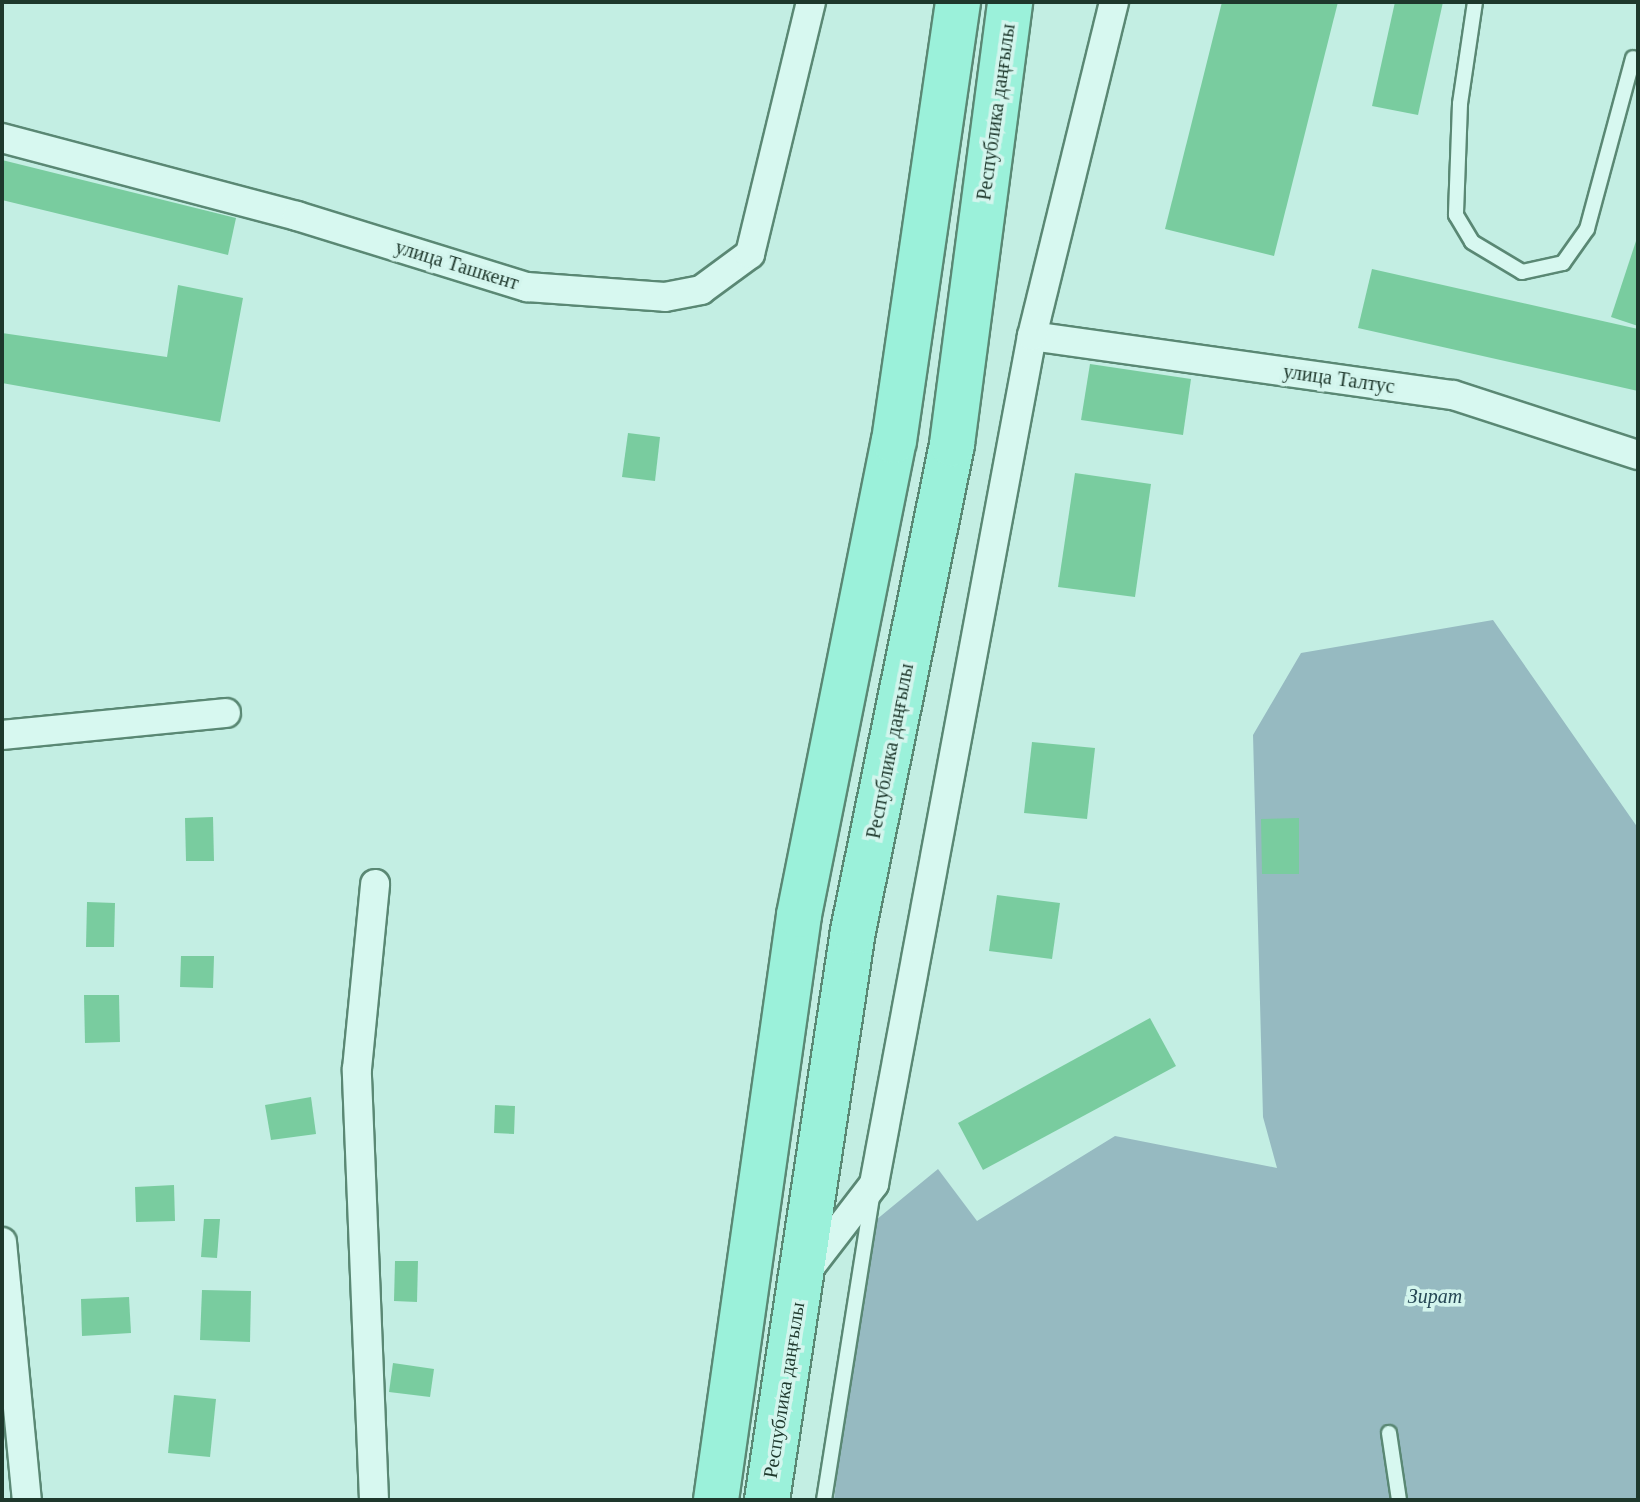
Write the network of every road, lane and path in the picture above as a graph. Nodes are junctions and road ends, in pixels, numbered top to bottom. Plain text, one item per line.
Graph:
1 (811, 2) edge
2 (958, 2) edge
3 (1010, 2) edge
4 (1114, 2) edge
5 (1475, 2) edge
6 (1633, 58) dead end
7 (2, 138) edge
8 (1032, 336) junction
9 (1638, 455) edge
10 (226, 713) dead end
11 (2, 735) edge
12 (375, 884) dead end
13 (874, 1184) junction
14 (2, 1242) edge
15 (801, 1279) junction
16 (1389, 1433) dead end
17 (27, 1500) edge
18 (374, 1500) edge
19 (716, 1500) edge
20 (767, 1500) edge
21 (824, 1500) edge
22 (1399, 1500) edge

1 - 7 street, улица Ташкент
2 - 19 main road
3 - 15 main road, Республика даңғылы
4 - 8 street
5 - 6 lane
8 - 9 street, улица Талтус
8 - 13 street
10 - 11 street
12 - 18 street
13 - 15 street
13 - 21 lane
14 - 17 street
15 - 20 main road, Республика даңғылы
16 - 22 lane

